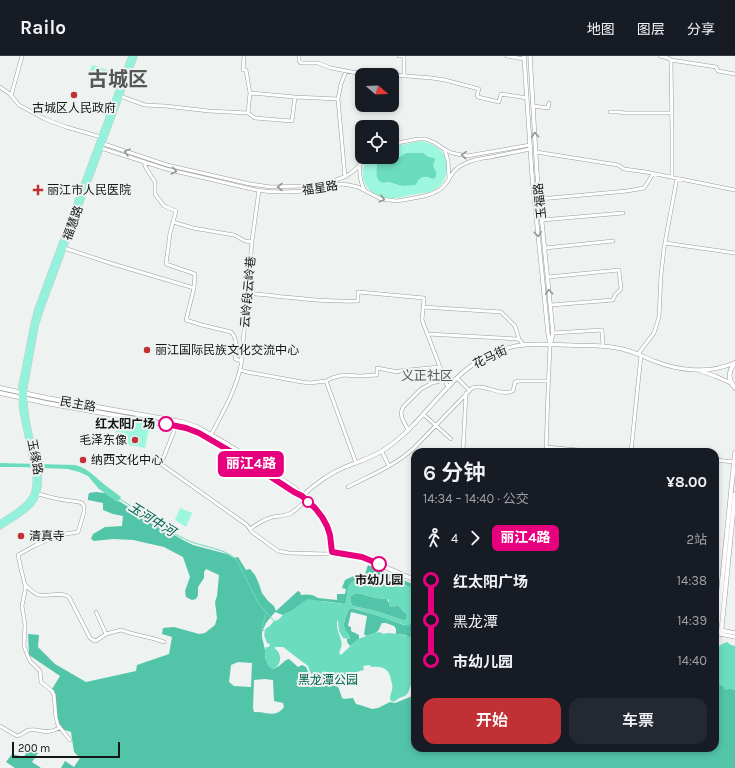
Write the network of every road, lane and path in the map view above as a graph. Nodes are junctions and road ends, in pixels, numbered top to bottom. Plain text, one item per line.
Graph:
1 (22, 56) edge
2 (131, 56) edge
3 (135, 56) edge
4 (244, 56) edge
5 (299, 56) edge
6 (400, 56) edge
7 (404, 56) edge
8 (408, 56) edge
9 (508, 56) edge
10 (530, 56) edge
11 (660, 56) edge
12 (524, 58) edge
13 (671, 60) junction
14 (346, 71) junction
15 (735, 74) edge
16 (404, 75) junction
17 (0, 87) edge
18 (250, 93) junction
19 (11, 96) junction
20 (120, 96) junction
21 (295, 97) junction
22 (527, 98) junction
23 (338, 99) junction
24 (549, 103) dead end
25 (533, 106) junction
26 (610, 112) dead end
27 (248, 113) junction
28 (672, 113) junction
29 (101, 137) junction
30 (399, 143) edge
31 (100, 145) junction
32 (530, 147) junction
33 (445, 150) junction
34 (536, 152) junction
35 (144, 162) junction
36 (361, 164) joint
37 (653, 174) junction
38 (345, 177) junction
39 (672, 177) junction
40 (449, 178) junction
41 (677, 178) junction
42 (259, 190) junction
43 (735, 190) edge
44 (365, 191) junction
45 (540, 199) junction
46 (623, 213) dead end
47 (542, 220) junction
48 (173, 222) junction
49 (613, 241) dead end
50 (252, 242) junction
51 (665, 243) junction
52 (64, 248) junction
53 (545, 248) junction
54 (735, 253) edge
55 (548, 277) junction
56 (194, 288) junction
57 (248, 293) junction
58 (551, 305) junction
59 (423, 307) junction
60 (553, 333) junction
61 (428, 334) junction
62 (519, 340) junction
63 (523, 345) junction
64 (550, 345) junction
65 (603, 346) junction
66 (639, 354) junction
67 (242, 361) junction
68 (735, 363) edge
69 (440, 367) junction
70 (240, 370) junction
71 (698, 370) junction
72 (457, 378) junction
73 (444, 380) junction
74 (326, 381) junction
75 (548, 382) junction
76 (731, 383) junction
77 (0, 388) edge
78 (448, 388) junction
79 (735, 388) edge
80 (468, 392) junction
81 (0, 393) edge
82 (22, 395) junction
83 (423, 414) junction
84 (435, 425) junction
85 (176, 426) junction
86 (408, 430) junction
87 (211, 434) junction
88 (451, 439) dead end
89 (546, 447) joint
90 (414, 448) edge
91 (463, 448) edge
92 (557, 448) edge
93 (630, 448) edge
94 (411, 451) edge
95 (382, 452) junction
96 (735, 453) edge
97 (719, 460) edge
98 (734, 462) edge
99 (356, 463) junction
100 (389, 466) junction
101 (37, 479) junction
102 (348, 487) dead end
103 (38, 494) junction
104 (735, 494) edge
105 (302, 496) junction
106 (306, 500) junction
107 (0, 523) edge
108 (0, 527) edge
109 (250, 529) junction
110 (332, 552) junction
111 (411, 578) edge
112 (25, 585) junction
113 (96, 612) dead end
114 (719, 620) edge
115 (719, 623) edge
116 (719, 631) edge
117 (719, 631) edge
118 (735, 633) edge
119 (106, 634) junction
120 (735, 637) edge
121 (164, 642) dead end
122 (0, 726) edge
123 (59, 728) junction
124 (70, 740) dead end

1 - 19 street
2 - 29 main road, 福慧路
3 - 20 main road, 福慧路
4 - 18 street
5 - 14 street
6 - 7 street
7 - 8 street
7 - 16 street
9 - 12 street
10 - 25 street, 玉福路
11 - 13 street
12 - 22 street, 玉福路
13 - 15 street
13 - 28 street
14 - 16 street
14 - 23 street
16 - 22 street
17 - 19 street
18 - 21 street
18 - 27 street
19 - 29 street
20 - 27 street
20 - 31 main road, 福慧路
21 - 23 street
21 - 27 street
22 - 32 street, 玉福路
23 - 38 street
24 - 25 street
34 -> 25 street, 玉福路
26 - 28 street
28 - 39 street
29 - 31 main road, 福慧路
30 - 33 street
31 - 35 street, 福星路
38 -> 31 street, 福星路
31 - 52 main road, 福慧路
31 - 82 main road, 福慧路
32 -> 33 street
32 - 40 street, 福星路
32 -> 64 street, 玉福路
33 - 40 street
34 - 37 street
34 - 45 street, 玉福路
35 -> 42 street, 福星路
35 - 48 street
36 - 38 street, 福星路
36 - 44 street
37 - 39 street
37 - 45 street
39 - 41 street
44 -> 40 street, 福星路
41 - 43 street
41 - 51 street
42 - 44 street, 福星路
42 - 50 street, 云岭段云岭巷
45 - 47 street, 玉福路
46 - 47 street
47 - 53 street, 玉福路
48 - 50 street
48 - 56 street
49 - 53 street
50 - 57 street, 云岭段云岭巷
51 - 54 street
51 - 66 street
52 - 56 street
52 - 82 main road, 福慧路
53 - 55 street, 玉福路
58 -> 55 street, 玉福路
55 - 58 street
56 - 67 street
57 - 59 street
57 - 67 street, 云岭段云岭巷
58 - 60 street, 玉福路
59 - 61 street
59 - 62 street
60 - 64 street, 玉福路
60 - 65 street
61 - 62 street
61 - 69 street
62 - 63 street
63 - 64 street, 花马街
63 - 72 street, 花马街
64 - 65 street, 花马街
64 - 75 street, 玉福路
65 - 66 street, 花马街
66 - 71 street, 花马街
66 - 93 street
67 - 70 street, 云岭段云岭巷
68 - 71 street, 花马街
68 - 76 main road
69 - 73 street
69 - 74 street
70 - 74 street
70 - 87 street, 云岭段云岭巷
71 - 76 street, 花马街
72 - 78 street, 花马街
72 - 80 street
73 - 78 street
73 - 86 street
74 - 99 street
75 - 80 street
75 - 89 street, 玉福路
76 - 79 main road
77 - 82 main road, 民主路
78 - 83 street, 花马街
80 - 84 street
80 - 91 street
81 - 82 main road, 民主路
82 - 85 main road, 民主路
82 - 87 main road, 民主路
82 - 101 main road
83 - 84 street
83 - 86 street, 花马街
84 - 88 street
84 - 90 street
85 - 105 main road, 民主路
85 - 109 street
86 - 95 street, 花马街
87 - 105 main road, 民主路
89 - 92 street
94 - 100 street
95 - 99 street, 花马街
95 - 100 street
96 - 98 main road
97 - 98 street
98 - 114 main road
99 - 105 street, 花马街
100 - 102 street
101 - 103 main road, 玉缘路
101 - 107 main road
103 - 108 main road
103 - 112 street
104 - 115 main road
105 - 106 main road, 民主路
106 - 109 street
106 - 110 main road, 民主路
109 - 110 street
110 - 111 main road
112 - 119 street
112 - 123 street
113 - 119 street
116 - 118 street
117 - 120 street
119 - 121 street
122 - 123 street
123 - 124 street

